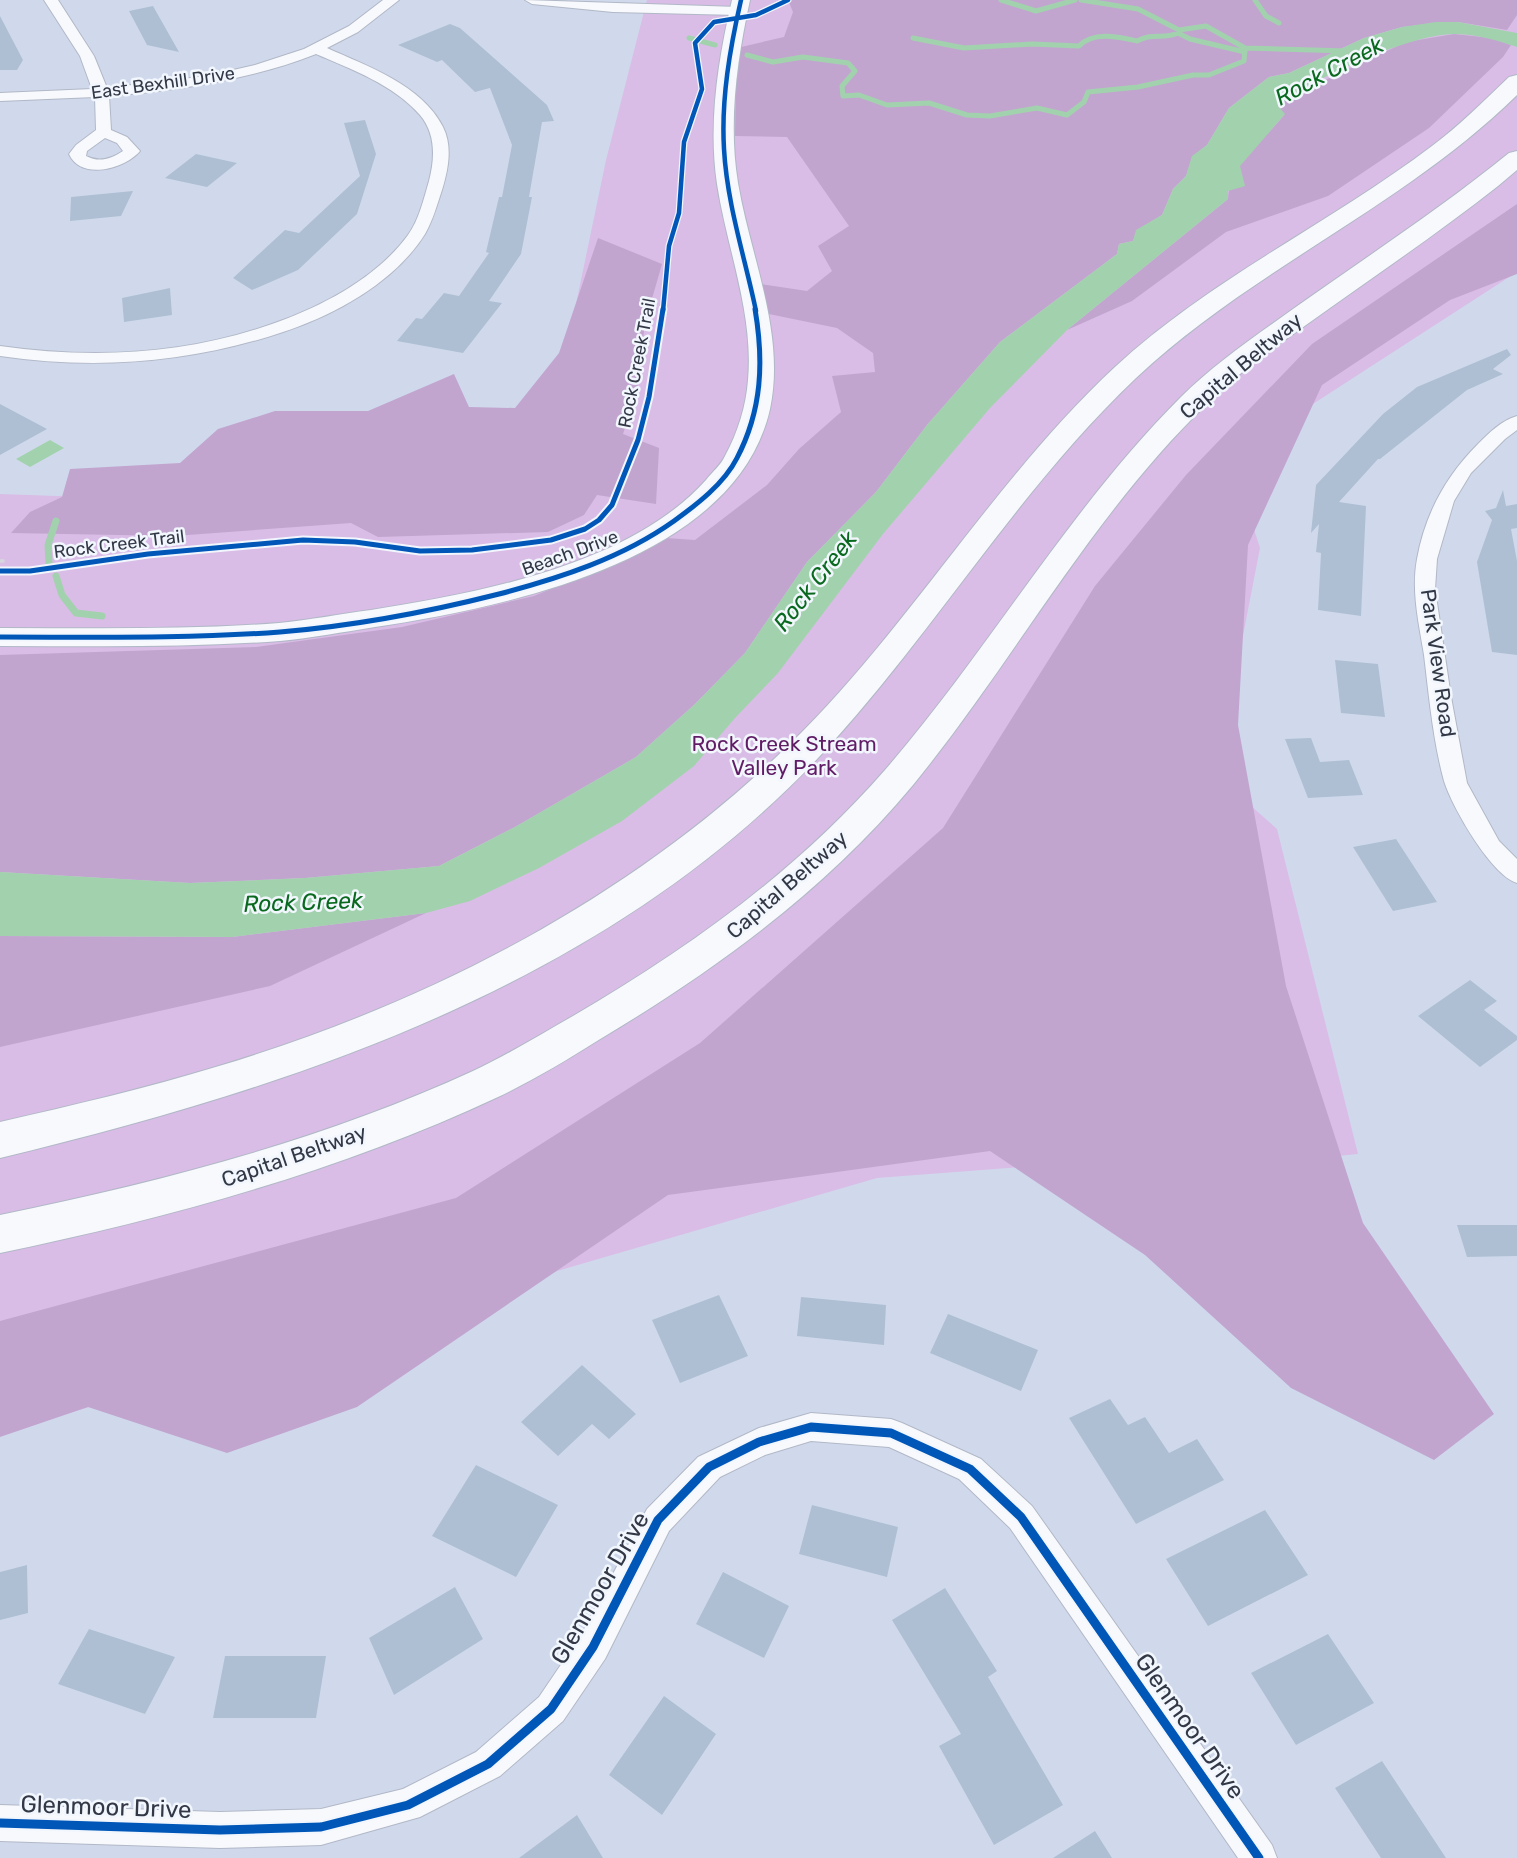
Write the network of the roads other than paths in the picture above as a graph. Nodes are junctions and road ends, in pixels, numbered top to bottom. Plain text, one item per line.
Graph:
1 (51, 0) edge
2 (392, 0) edge
3 (532, 0) edge
4 (740, 6) edge
5 (317, 49) junction
6 (1517, 82) edge
7 (102, 94) junction
8 (0, 97) edge
9 (104, 132) dead end
10 (1517, 158) edge
11 (0, 351) edge
12 (1517, 422) edge
13 (0, 637) edge
14 (1517, 874) edge
15 (0, 1140) edge
16 (0, 1234) edge
17 (0, 1823) edge
18 (1259, 1858) edge

1 - 7 street
2 - 5 street, East Bexhill Drive
3 - 4 street
4 - 13 street, Beach Drive
5 - 7 street, East Bexhill Drive
5 - 11 street
6 - 15 highway
7 - 8 street, East Bexhill Drive
7 - 9 street
10 - 16 highway, Capital Beltway
12 - 14 street, Park View Road
17 - 18 street, Glenmoor Drive

